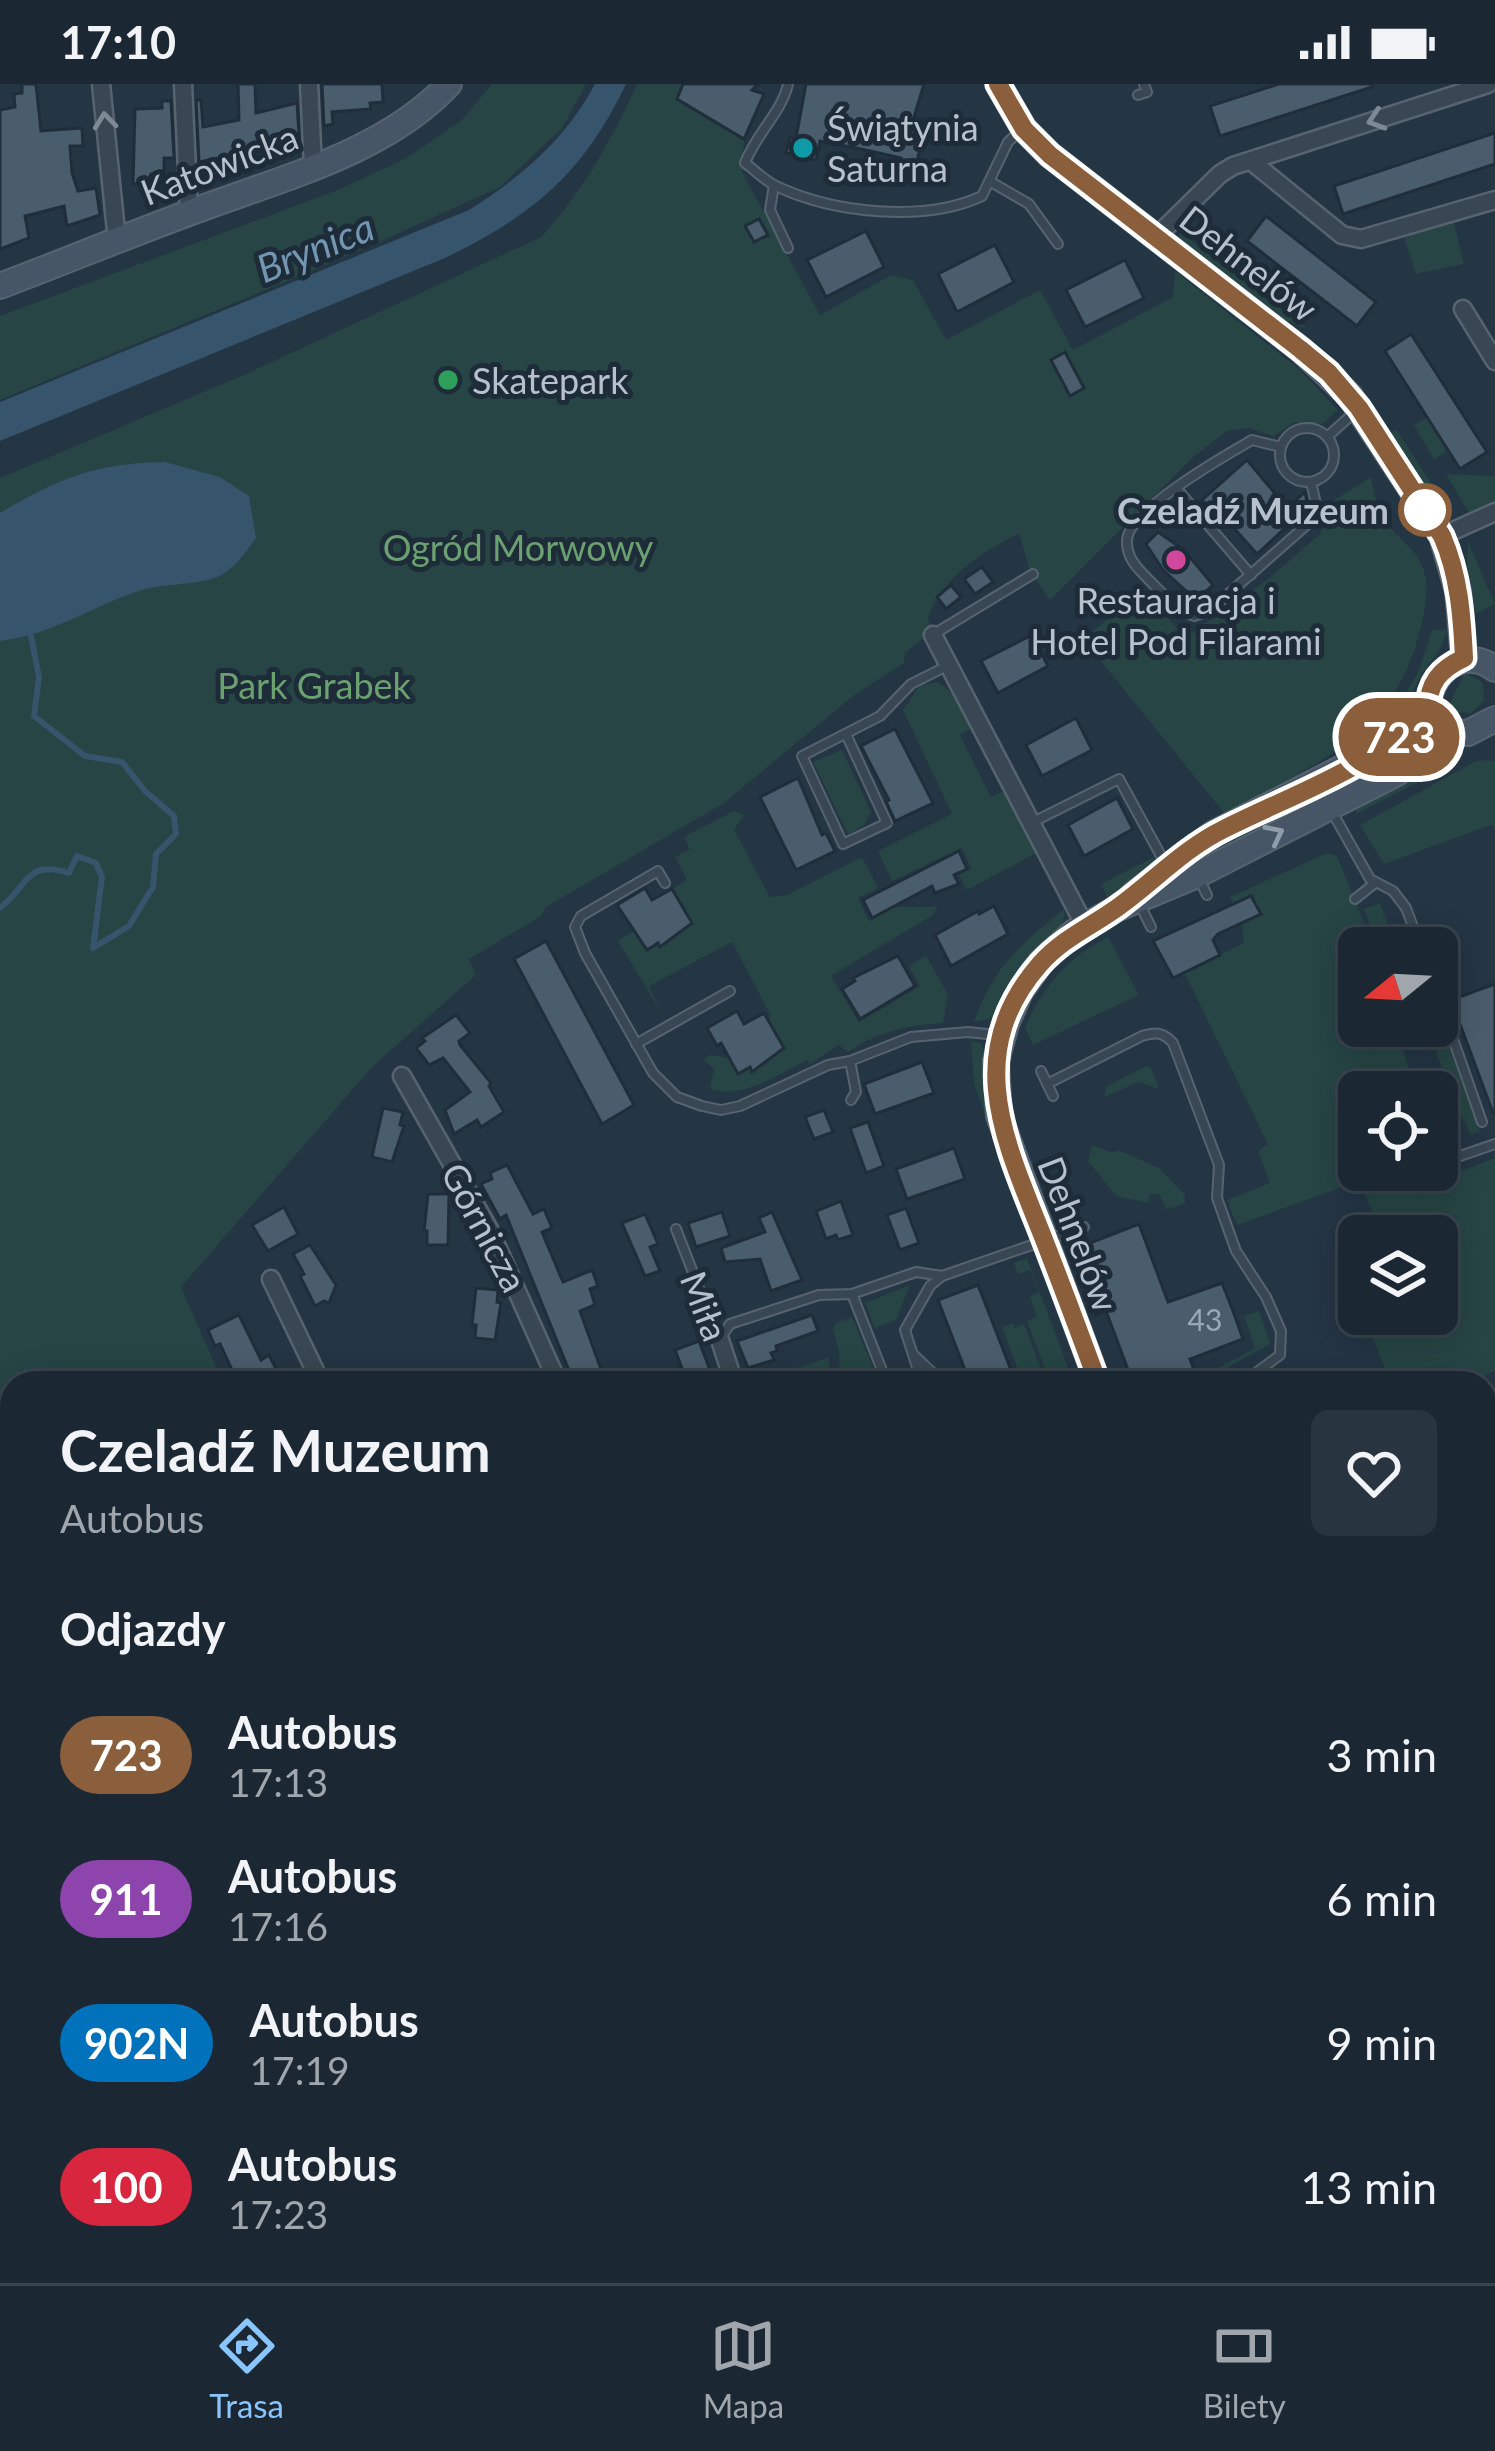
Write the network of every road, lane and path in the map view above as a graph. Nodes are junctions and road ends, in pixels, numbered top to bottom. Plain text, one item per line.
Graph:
1 (101, 84) edge
2 (183, 84) edge
3 (309, 84) edge
4 (449, 84) edge
5 (788, 84) edge
6 (998, 84) edge
7 (1144, 84) edge
8 (1488, 84) edge
9 (1138, 95) dead end
10 (1024, 129) junction
11 (1251, 161) junction
12 (314, 167) junction
13 (991, 182) junction
14 (774, 185) junction
15 (1495, 200) edge
16 (190, 213) junction
17 (1157, 236) junction
18 (117, 241) junction
19 (1058, 244) dead end
20 (788, 248) dead end
21 (0, 286) edge
22 (1463, 310) dead end
23 (1495, 361) edge
24 (1359, 408) junction
25 (1327, 437) junction
26 (1281, 447) junction
27 (1311, 482) junction
28 (1177, 489) junction
29 (1495, 512) edge
30 (1442, 536) junction
31 (1033, 574) dead end
32 (1251, 574) junction
33 (933, 635) joint
34 (1464, 658) junction
35 (948, 666) junction
36 (1495, 668) edge
37 (1428, 710) junction
38 (1495, 719) edge
39 (1448, 732) junction
40 (845, 734) junction
41 (1316, 784) junction
42 (1328, 808) junction
43 (1029, 824) junction
44 (1168, 866) junction
45 (664, 883) dead end
46 (1375, 884) junction
47 (1355, 899) dead end
48 (1128, 905) junction
49 (1085, 926) junction
50 (1413, 927) edge
51 (1151, 928) dead end
52 (730, 991) dead end
53 (1002, 1036) junction
54 (636, 1044) junction
55 (1456, 1047) edge
56 (850, 1060) junction
57 (1041, 1071) dead end
58 (402, 1076) dead end
59 (1047, 1084) junction
60 (1053, 1096) dead end
61 (850, 1100) dead end
62 (1482, 1121) dead end
63 (1495, 1144) edge
64 (1458, 1157) edge
65 (1084, 1227) dead end
66 (676, 1228) dead end
67 (1044, 1240) junction
68 (942, 1276) junction
69 (271, 1279) dead end
70 (852, 1294) junction
71 (720, 1340) junction
72 (906, 1342) junction
73 (315, 1371) edge
74 (553, 1371) edge
75 (730, 1371) edge
76 (882, 1371) edge
77 (917, 1371) edge
78 (930, 1371) edge
79 (1093, 1371) edge
80 (1260, 1371) edge

18 -> 1 street
2 - 16 street
3 - 12 street
4 - 12 street, Katowicka
5 - 14 lane
6 - 10 street, Dehnelów
7 - 9 lane
8 -> 11 street
10 - 13 lane
10 - 17 street, Dehnelów
11 - 15 street
11 - 17 street
12 - 16 street, Katowicka
13 - 14 lane
13 - 19 lane
14 - 20 lane
16 - 18 street, Katowicka
17 - 24 street, Dehnelów
18 - 21 street, Katowicka
22 - 23 street
24 - 25 lane
24 - 30 street, Dehnelów
25 - 26 lane
25 - 27 lane
26 - 27 lane
26 - 28 lane
27 - 32 lane
28 - 32 lane
28 - 32 lane
29 - 30 street
30 - 34 street, Dehnelów
31 - 33 lane
33 - 35 street
34 - 36 street
34 - 37 street
35 - 40 lane
35 - 43 street
37 - 39 street
37 - 41 street, Dehnelów
38 - 39 street
39 - 42 street, Dehnelów
40 - 40 lane
41 - 42 lane
41 - 44 street, Dehnelów
42 - 46 lane
48 -> 42 street, Dehnelów
43 - 44 lane
43 - 49 street
44 - 48 street, Dehnelów
45 - 54 lane
46 - 47 lane
46 - 50 lane
48 - 49 street, Dehnelów
48 - 51 lane
49 - 53 street, Dehnelów
52 - 54 lane
53 - 56 lane
53 - 67 street, Dehnelów
54 - 56 lane
55 - 62 lane
56 - 61 lane
57 - 59 lane
58 - 74 street, Górnicza
59 - 60 lane
59 - 80 lane
63 - 64 lane
65 - 67 lane
66 - 71 lane, Miła
67 - 68 lane
67 - 79 street, Dehnelów
68 - 70 lane
68 - 72 lane
69 - 73 street
70 - 71 lane
70 - 76 lane
71 - 75 street, Miła
72 - 77 lane
72 - 78 lane

